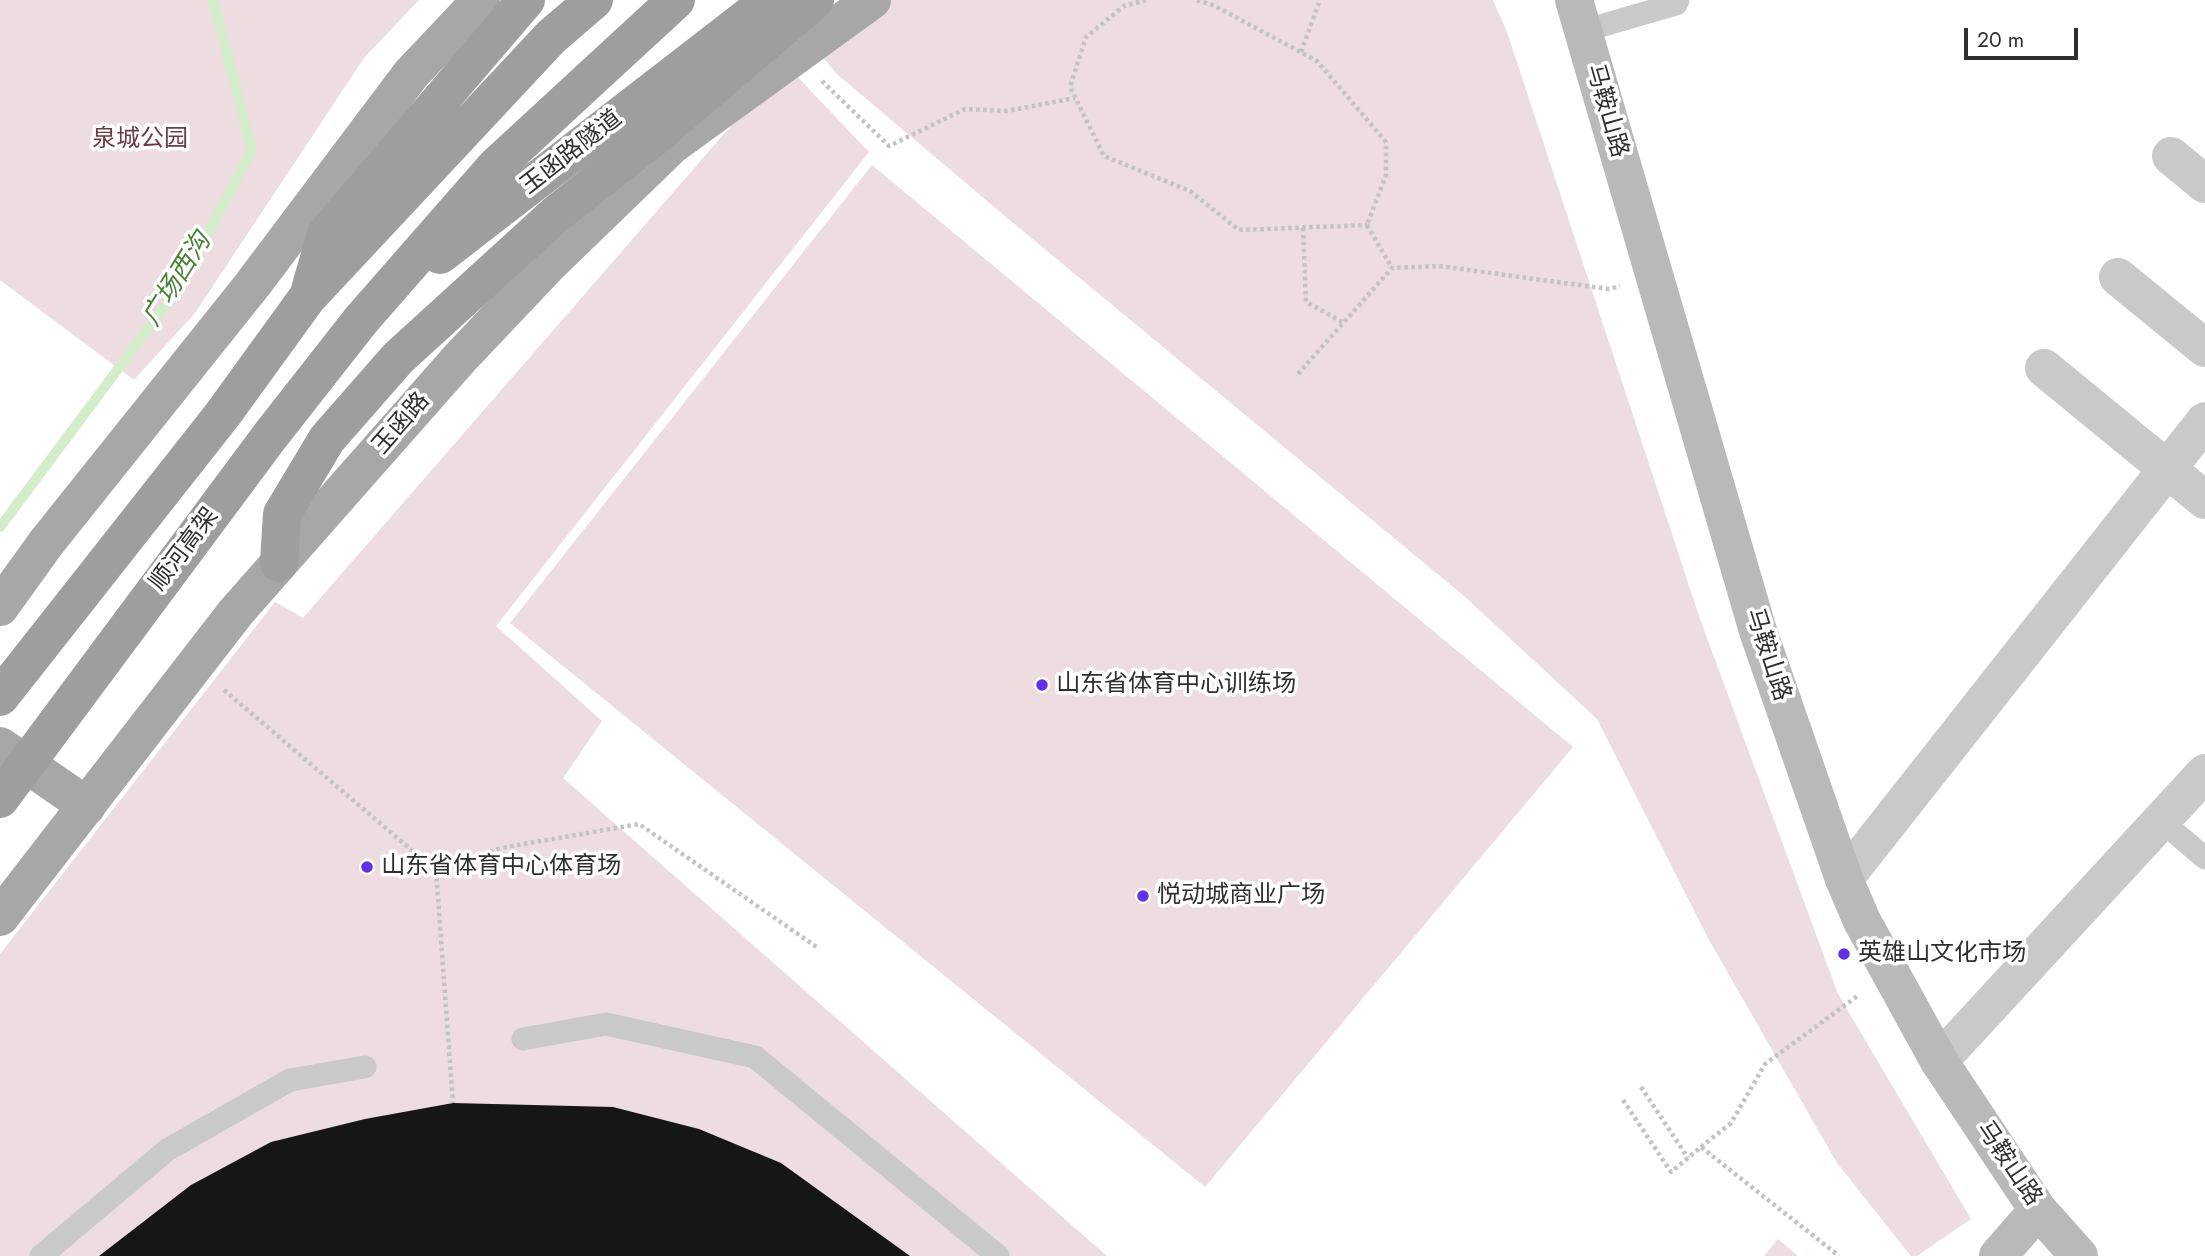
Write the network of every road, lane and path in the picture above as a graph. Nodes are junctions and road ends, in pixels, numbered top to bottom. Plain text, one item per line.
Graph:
1 (481, 0) edge
2 (526, 0) edge
3 (594, 0) edge
4 (676, 0) edge
5 (770, 0) edge
6 (815, 0) edge
7 (872, 0) edge
8 (1146, 0) edge
9 (1197, 0) edge
10 (1320, 0) edge
11 (1678, 0) edge
12 (1578, 15) edge
13 (1301, 52) junction
14 (796, 54) junction
15 (1075, 97) junction
16 (2171, 156) dead end
17 (2205, 184) edge
18 (1367, 225) junction
19 (1303, 228) junction
20 (1392, 268) junction
21 (1655, 277) junction
22 (2118, 277) dead end
23 (307, 298) junction
24 (374, 305) junction
25 (1344, 323) junction
26 (2205, 348) edge
27 (2044, 368) dead end
28 (1298, 374) dead end
29 (2205, 421) edge
30 (2166, 470) junction
31 (2205, 500) edge
32 (279, 563) junction
33 (0, 607) edge
34 (193, 668) junction
35 (0, 697) edge
36 (0, 746) edge
37 (2205, 773) edge
38 (0, 799) edge
39 (87, 806) junction
40 (2160, 820) junction
41 (2205, 858) edge
42 (436, 871) junction
43 (1844, 878) junction
44 (0, 917) edge
45 (818, 948) dead end
46 (1882, 958) junction
47 (523, 1039) dead end
48 (1939, 1061) junction
49 (365, 1067) dead end
50 (1641, 1087) dead end
51 (1623, 1100) dead end
52 (453, 1103) dead end
53 (1701, 1147) junction
54 (1688, 1158) junction
55 (2038, 1210) junction
56 (41, 1256) edge
57 (998, 1256) edge
58 (1839, 1256) edge
59 (1997, 1256) edge
60 (2079, 1256) edge

1 - 33 main road
2 - 23 highway
3 - 23 highway
4 - 24 highway
5 - 24 highway, 玉函路隧道
6 - 32 highway
7 - 14 main road, 玉函路
8 - 15 path
9 - 13 path
10 - 13 path
11 - 12 lane
12 - 21 main road, 马鞍山路
13 - 18 path
14 - 15 path
14 - 32 main road, 玉函路
15 - 19 path
16 - 17 street
18 - 19 path
18 - 20 path
19 - 25 path
20 - 21 path
20 - 25 path
21 - 43 main road, 马鞍山路
22 - 26 street
23 - 35 highway
24 - 38 highway, 顺河高架
25 - 28 path
27 - 30 street
29 - 30 street
30 - 31 street
30 - 43 street
32 - 34 main road, 玉函路
34 - 39 main road, 玉函路
34 - 42 path
36 - 39 main road
37 - 40 street
39 - 44 main road, 玉函路
40 - 41 lane
40 - 48 street
42 - 45 path
42 - 52 path
43 - 46 main road, 马鞍山路
46 - 48 main road, 马鞍山路
46 - 53 path
47 - 57 lane
48 - 55 main road, 马鞍山路
49 - 56 lane
50 - 54 path
51 - 54 path
53 - 54 path
53 - 58 path
55 - 59 main road
55 - 60 main road, 马鞍山路

